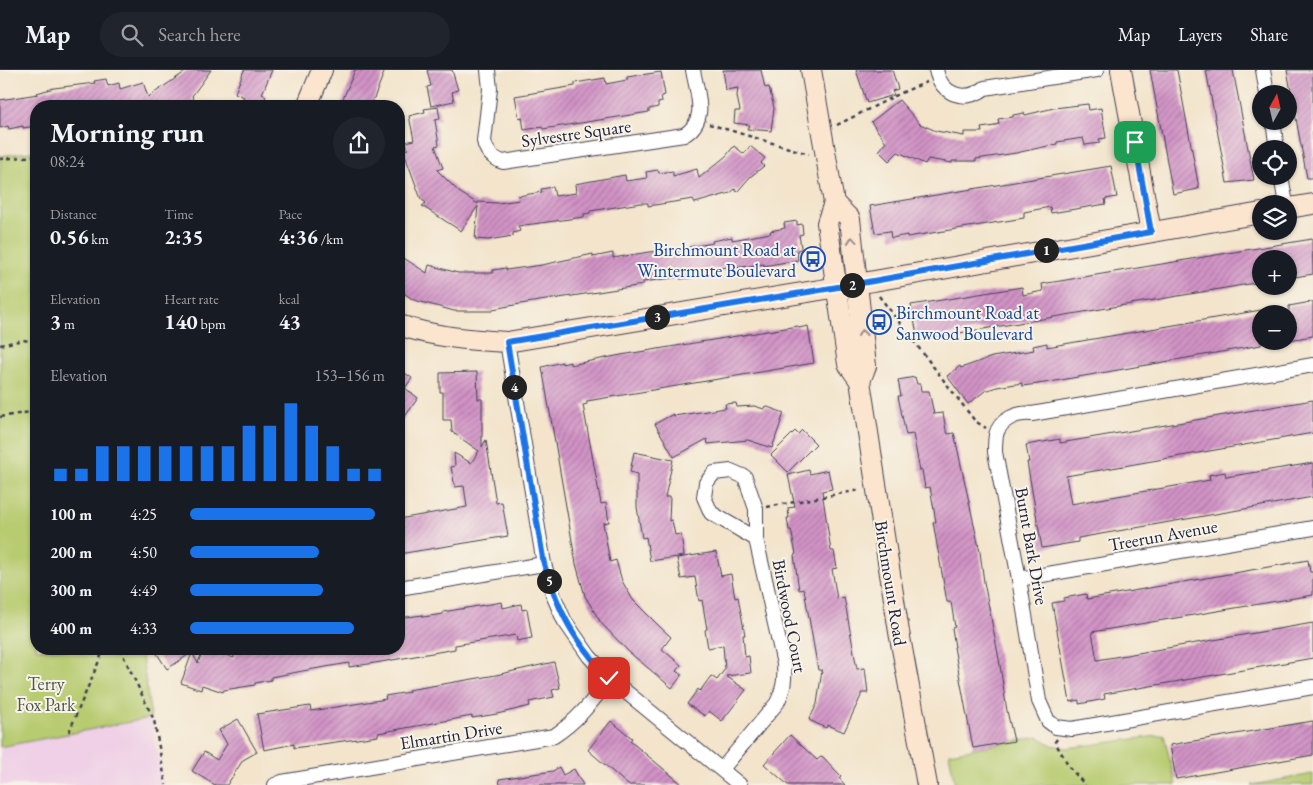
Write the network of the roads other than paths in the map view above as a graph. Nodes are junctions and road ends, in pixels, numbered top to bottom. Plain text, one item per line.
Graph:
1 (322, 70) edge
2 (488, 70) edge
3 (693, 70) edge
4 (810, 70) edge
5 (1096, 70) edge
6 (1121, 70) edge
7 (1262, 70) edge
8 (937, 74) edge
9 (1265, 85) edge
10 (310, 100) edge
11 (834, 203) junction
12 (1313, 204) edge
13 (1297, 207) edge
14 (1252, 215) edge
15 (1151, 232) junction
16 (856, 284) junction
17 (835, 287) junction
18 (405, 327) edge
19 (507, 342) junction
20 (1313, 364) edge
21 (860, 381) junction
22 (1313, 528) edge
23 (756, 539) junction
24 (544, 564) junction
25 (1019, 579) junction
26 (405, 587) edge
27 (609, 678) junction
28 (1313, 686) edge
29 (722, 769) junction
30 (275, 785) edge
31 (740, 785) edge
32 (927, 785) edge

1 - 10 street
2 - 3 street, Sylvestre Square
4 - 11 street, Birchmount Road
5 - 8 street
6 - 15 street
7 - 9 street
16 -> 11 street, Birchmount Road
11 - 17 street, Birchmount Road
12 - 13 street
14 - 15 street
15 - 16 street
16 - 17 street
21 -> 16 street, Birchmount Road
17 - 19 street
17 - 21 street, Birchmount Road
18 - 19 street
19 - 24 street
20 - 25 street, Burnt Bark Drive
21 - 32 street, Birchmount Road
22 - 25 street, Treerun Avenue
23 - 23 street, Birdwood Court
23 - 29 street, Birdwood Court
24 - 26 street
24 - 27 street
25 - 28 street, Burnt Bark Drive
27 - 29 street
27 - 30 street, Elmartin Drive
29 - 31 street

